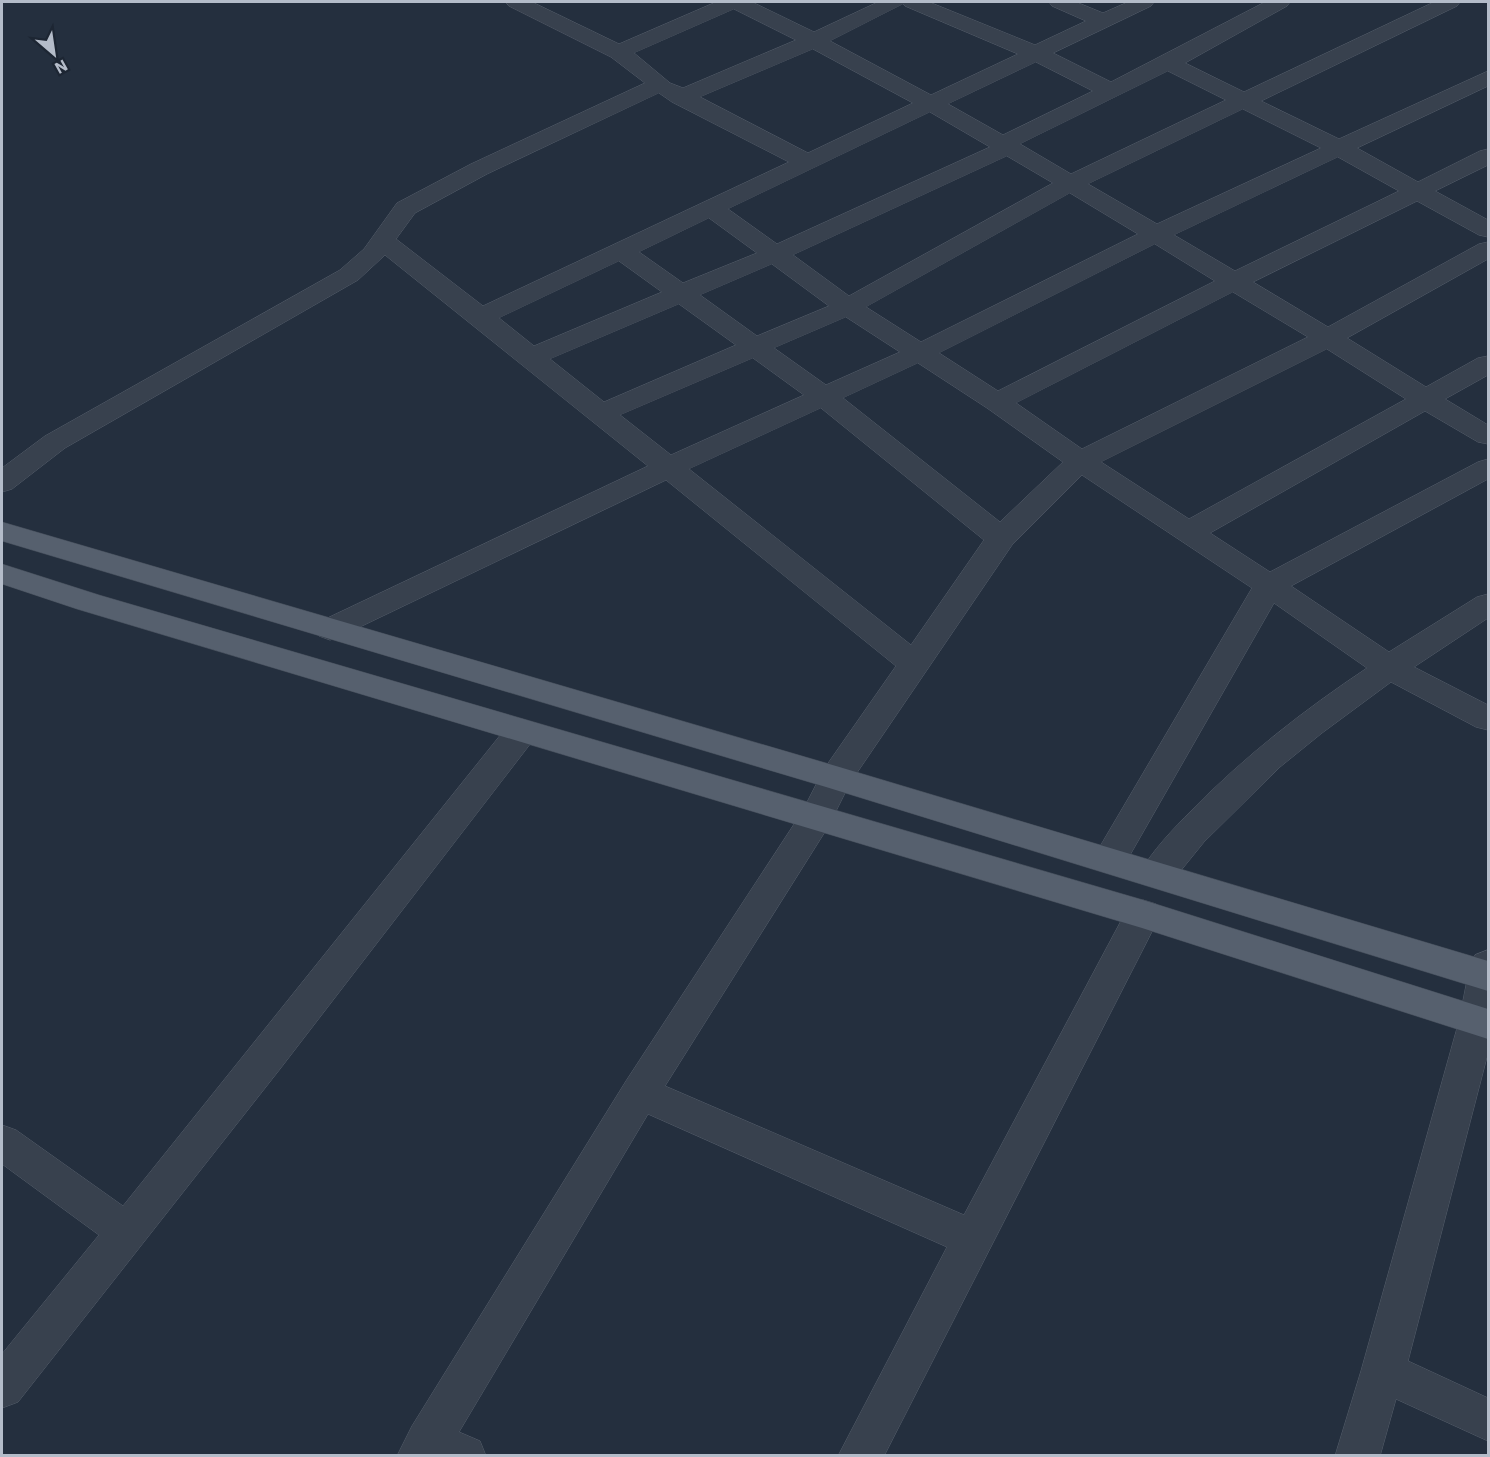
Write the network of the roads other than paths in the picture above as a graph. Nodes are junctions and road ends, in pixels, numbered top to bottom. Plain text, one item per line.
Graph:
1 (516, 2) edge
2 (732, 2) edge
3 (737, 2) edge
4 (894, 2) edge
5 (912, 2) edge
6 (1059, 2) edge
7 (1144, 2) edge
8 (1280, 2) edge
9 (1450, 2) edge
10 (1103, 21) junction
11 (815, 40) junction
12 (619, 52) junction
13 (1035, 53) junction
14 (1167, 63) junction
15 (1488, 78) edge
16 (1112, 90) junction
17 (670, 91) junction
18 (1244, 101) junction
19 (929, 104) junction
20 (1004, 146) junction
21 (1339, 148) junction
22 (1488, 156) edge
23 (807, 162) junction
24 (1070, 184) junction
25 (1418, 191) junction
26 (711, 208) junction
27 (1488, 230) edge
28 (1154, 235) junction
29 (383, 241) junction
30 (1488, 249) edge
31 (620, 250) junction
32 (775, 254) junction
33 (1233, 282) junction
34 (679, 294) junction
35 (848, 307) junction
36 (481, 317) junction
37 (1328, 338) junction
38 (754, 347) junction
39 (921, 352) junction
40 (531, 357) junction
41 (1488, 364) edge
42 (822, 395) junction
43 (1423, 400) junction
44 (997, 402) junction
45 (601, 413) junction
46 (1488, 436) edge
47 (1080, 461) junction
48 (669, 467) junction
49 (1488, 468) edge
50 (2, 483) edge
51 (2, 531) edge
52 (1189, 532) junction
53 (1001, 538) junction
54 (2, 574) edge
55 (1269, 585) junction
56 (1488, 604) edge
57 (330, 629) junction
58 (915, 665) junction
59 (1388, 667) junction
60 (1488, 719) edge
61 (522, 731) junction
62 (836, 778) junction
63 (816, 818) junction
64 (1110, 860) junction
65 (1156, 874) junction
66 (1143, 914) junction
67 (1488, 972) edge
68 (1483, 1022) edge
69 (640, 1093) junction
70 (2, 1142) edge
71 (127, 1232) junction
72 (974, 1239) junction
73 (1383, 1371) junction
74 (2, 1387) edge
75 (1488, 1420) edge
76 (437, 1451) edge
77 (860, 1455) edge
78 (1356, 1455) edge

1 - 12 street
2 - 12 street
3 - 11 street
4 - 11 street
5 - 13 street
6 - 10 street
7 - 10 street
8 - 14 street
9 - 18 street
10 - 13 street
11 - 17 street
11 - 19 street
12 - 17 street
13 - 16 street
13 - 19 street
14 - 16 street
14 - 18 street
15 - 21 street
16 - 20 street
17 - 23 street
17 - 29 street
18 - 21 street
18 - 24 street
19 - 20 street
19 - 23 street
20 - 24 street
20 - 32 street
21 - 25 street
21 - 28 street
22 - 25 street
23 - 26 street
24 - 28 street
24 - 35 street
25 - 27 street
25 - 33 street
26 - 31 street
26 - 32 street
28 - 33 street
28 - 39 street
29 - 36 street
29 - 50 street
30 - 37 street
31 - 34 street
31 - 36 street
32 - 34 street
32 - 35 street
33 - 37 street
33 - 44 street
34 - 38 street
34 - 40 street
35 - 38 street
35 - 39 street
36 - 40 street
37 - 43 street
37 - 47 street
38 - 42 street
38 - 45 street
39 - 42 street
39 - 44 street
40 - 45 street
41 - 43 street
42 - 48 street
42 - 53 street
43 - 46 street
43 - 52 street
44 - 47 street
45 - 48 street
47 - 52 street
47 - 53 street
48 - 57 street
48 - 58 street
49 - 55 street
51 - 57 main road
52 - 55 street
53 - 58 street
54 - 61 main road
55 - 59 street
55 - 64 street
56 - 59 street
57 - 62 main road
58 - 62 street
59 - 60 street
59 - 65 street
61 - 63 main road
61 - 71 street
62 - 63 street
62 - 64 main road
63 - 66 main road
63 - 69 street
64 - 65 main road
65 - 67 main road
66 - 68 main road
66 - 72 street
67 - 68 street
68 - 73 street
69 - 72 street
69 - 76 street
70 - 71 street
71 - 74 street
72 - 77 street
73 - 75 street
73 - 78 street

